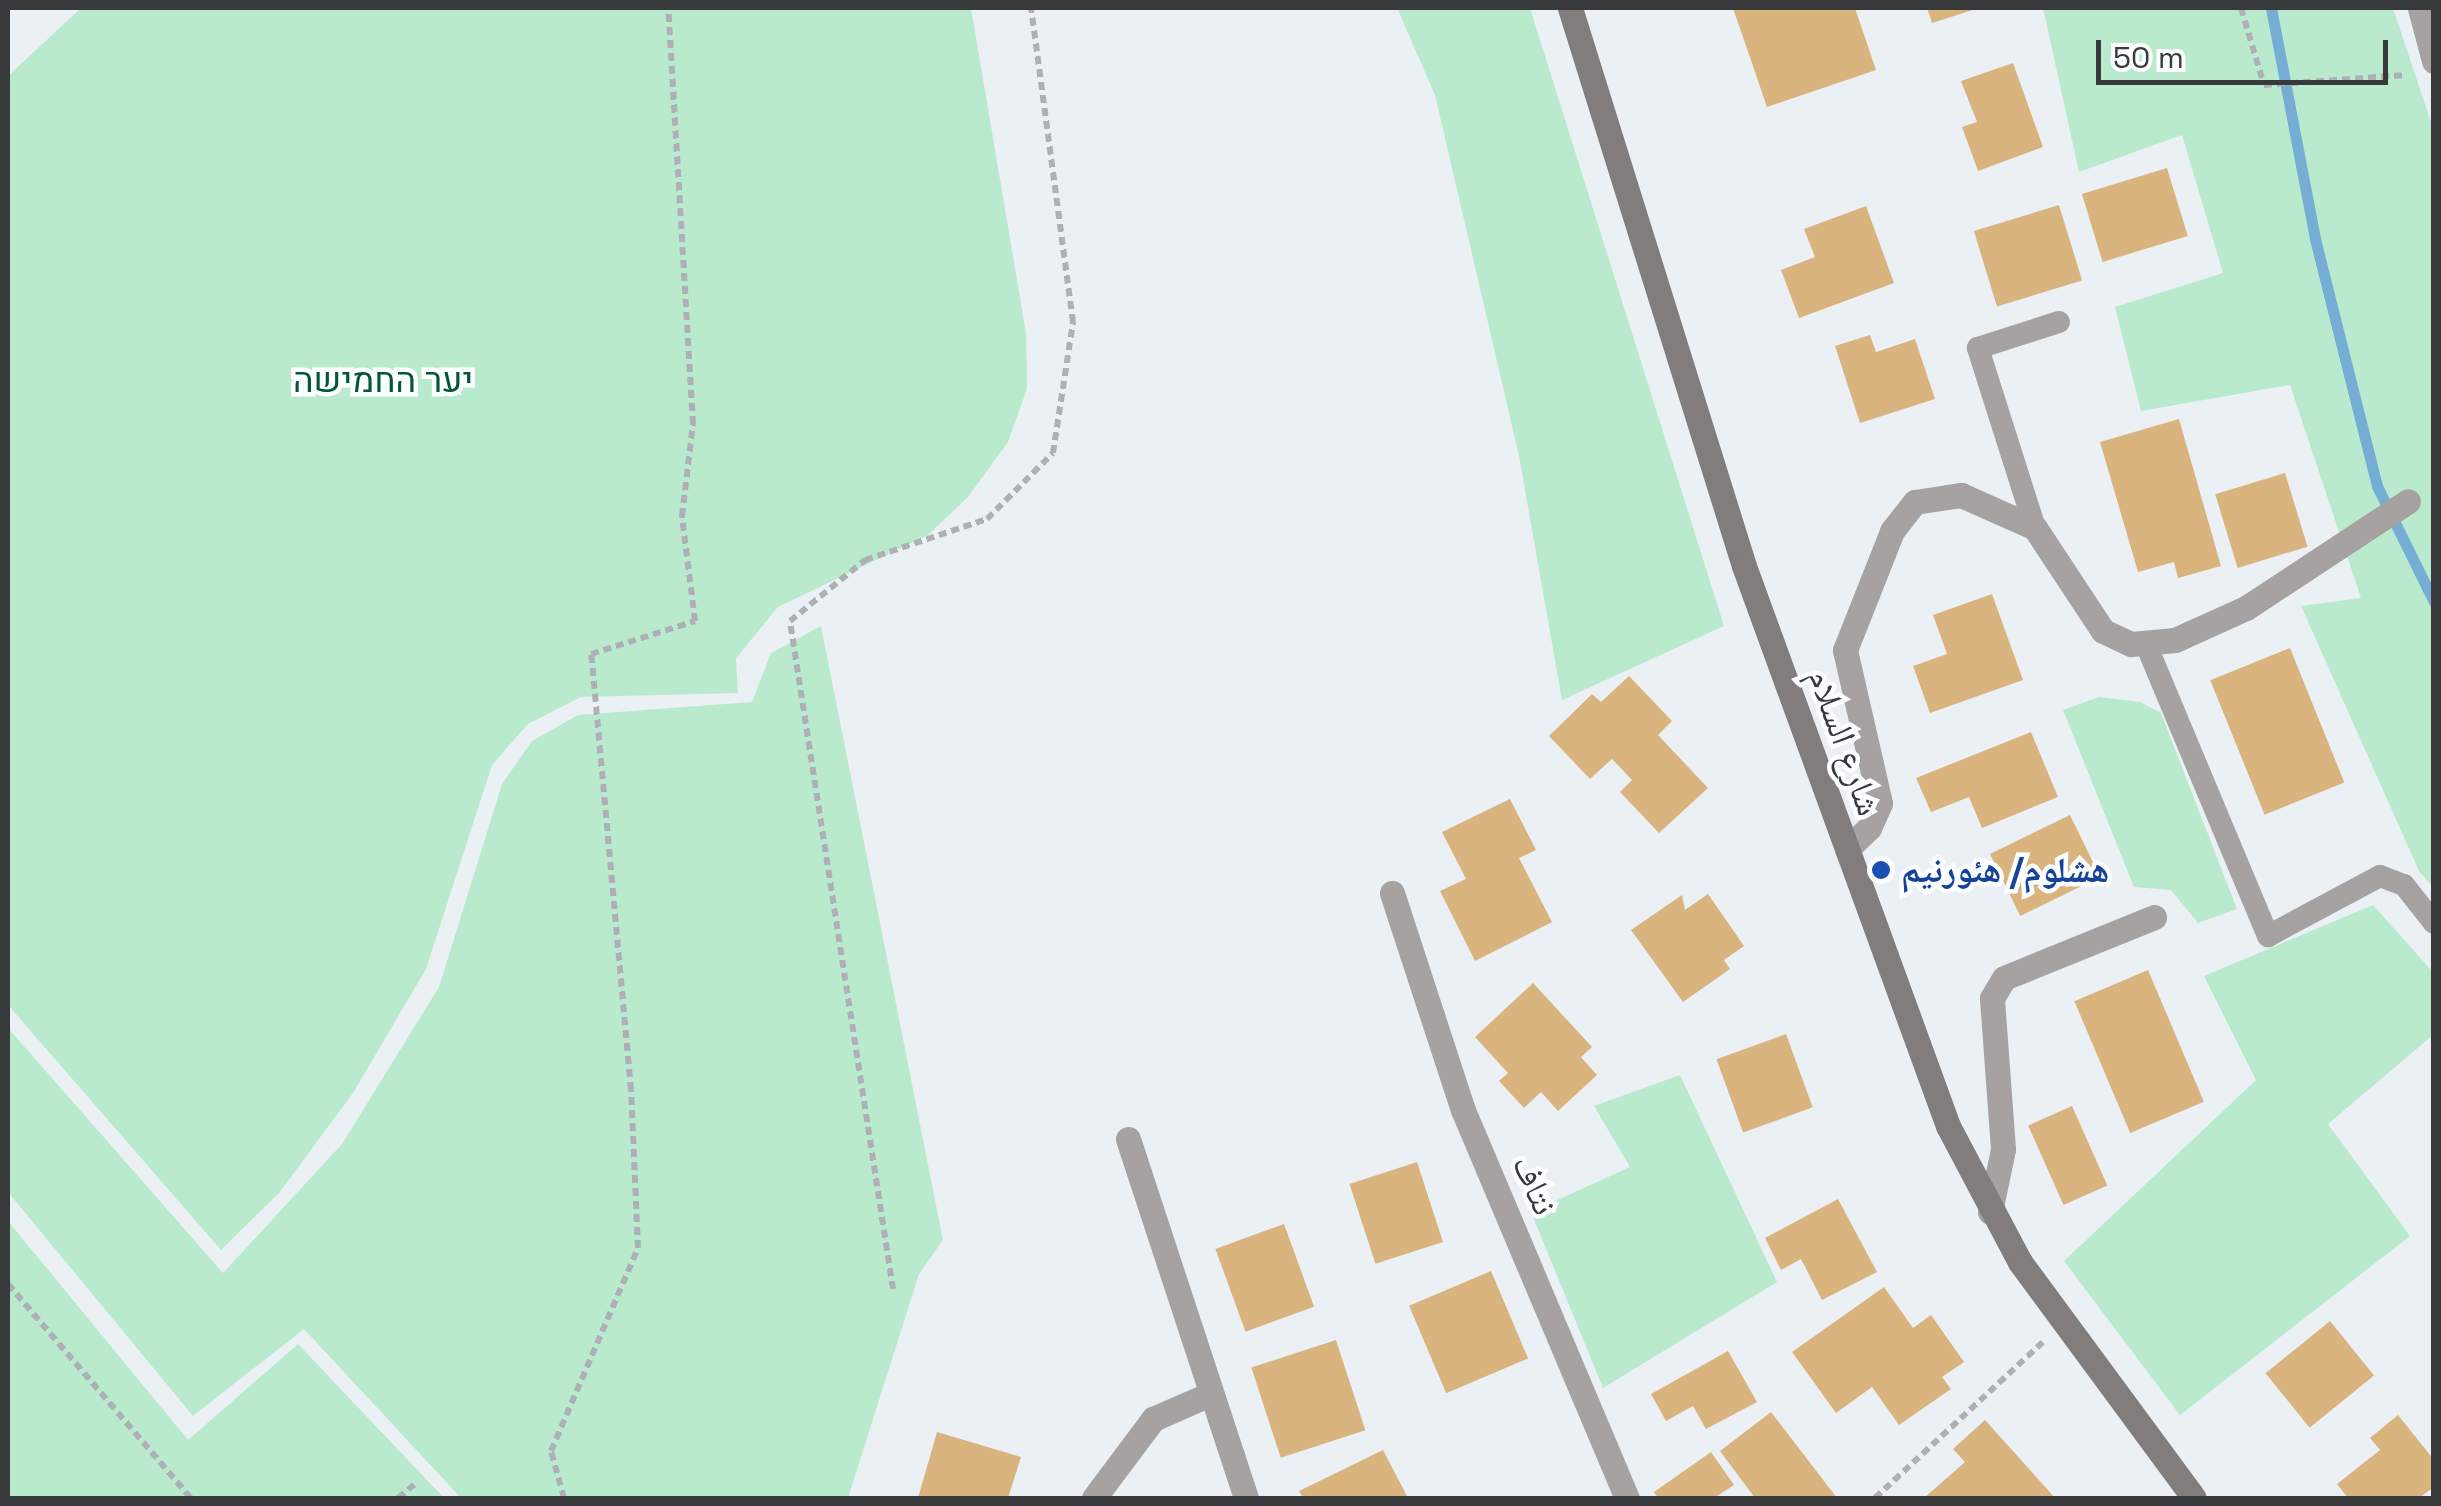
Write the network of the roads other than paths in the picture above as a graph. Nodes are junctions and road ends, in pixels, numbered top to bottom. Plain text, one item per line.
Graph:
1 (1570, 8) edge
2 (2420, 8) edge
3 (2424, 68) edge
4 (2059, 322) dead end
5 (2408, 500) dead end
6 (2035, 528) junction
7 (2145, 642) junction
8 (1846, 849) junction
9 (1392, 894) dead end
10 (2154, 917) dead end
11 (2434, 924) edge
12 (1128, 1139) dead end
13 (1990, 1212) junction
14 (1210, 1394) junction
15 (1094, 1498) edge
16 (1246, 1498) edge
17 (1627, 1498) edge
18 (2194, 1498) edge

1 - 8 main road, شارع السلام
2 - 3 street
4 - 6 lane
5 - 7 street
6 - 7 street
6 - 8 street
7 - 11 lane
8 - 13 main road, شارع السلام
9 - 17 street, نتاف
10 - 13 street
12 - 14 street
13 - 18 main road, شارع السلام
14 - 15 street
14 - 16 street

